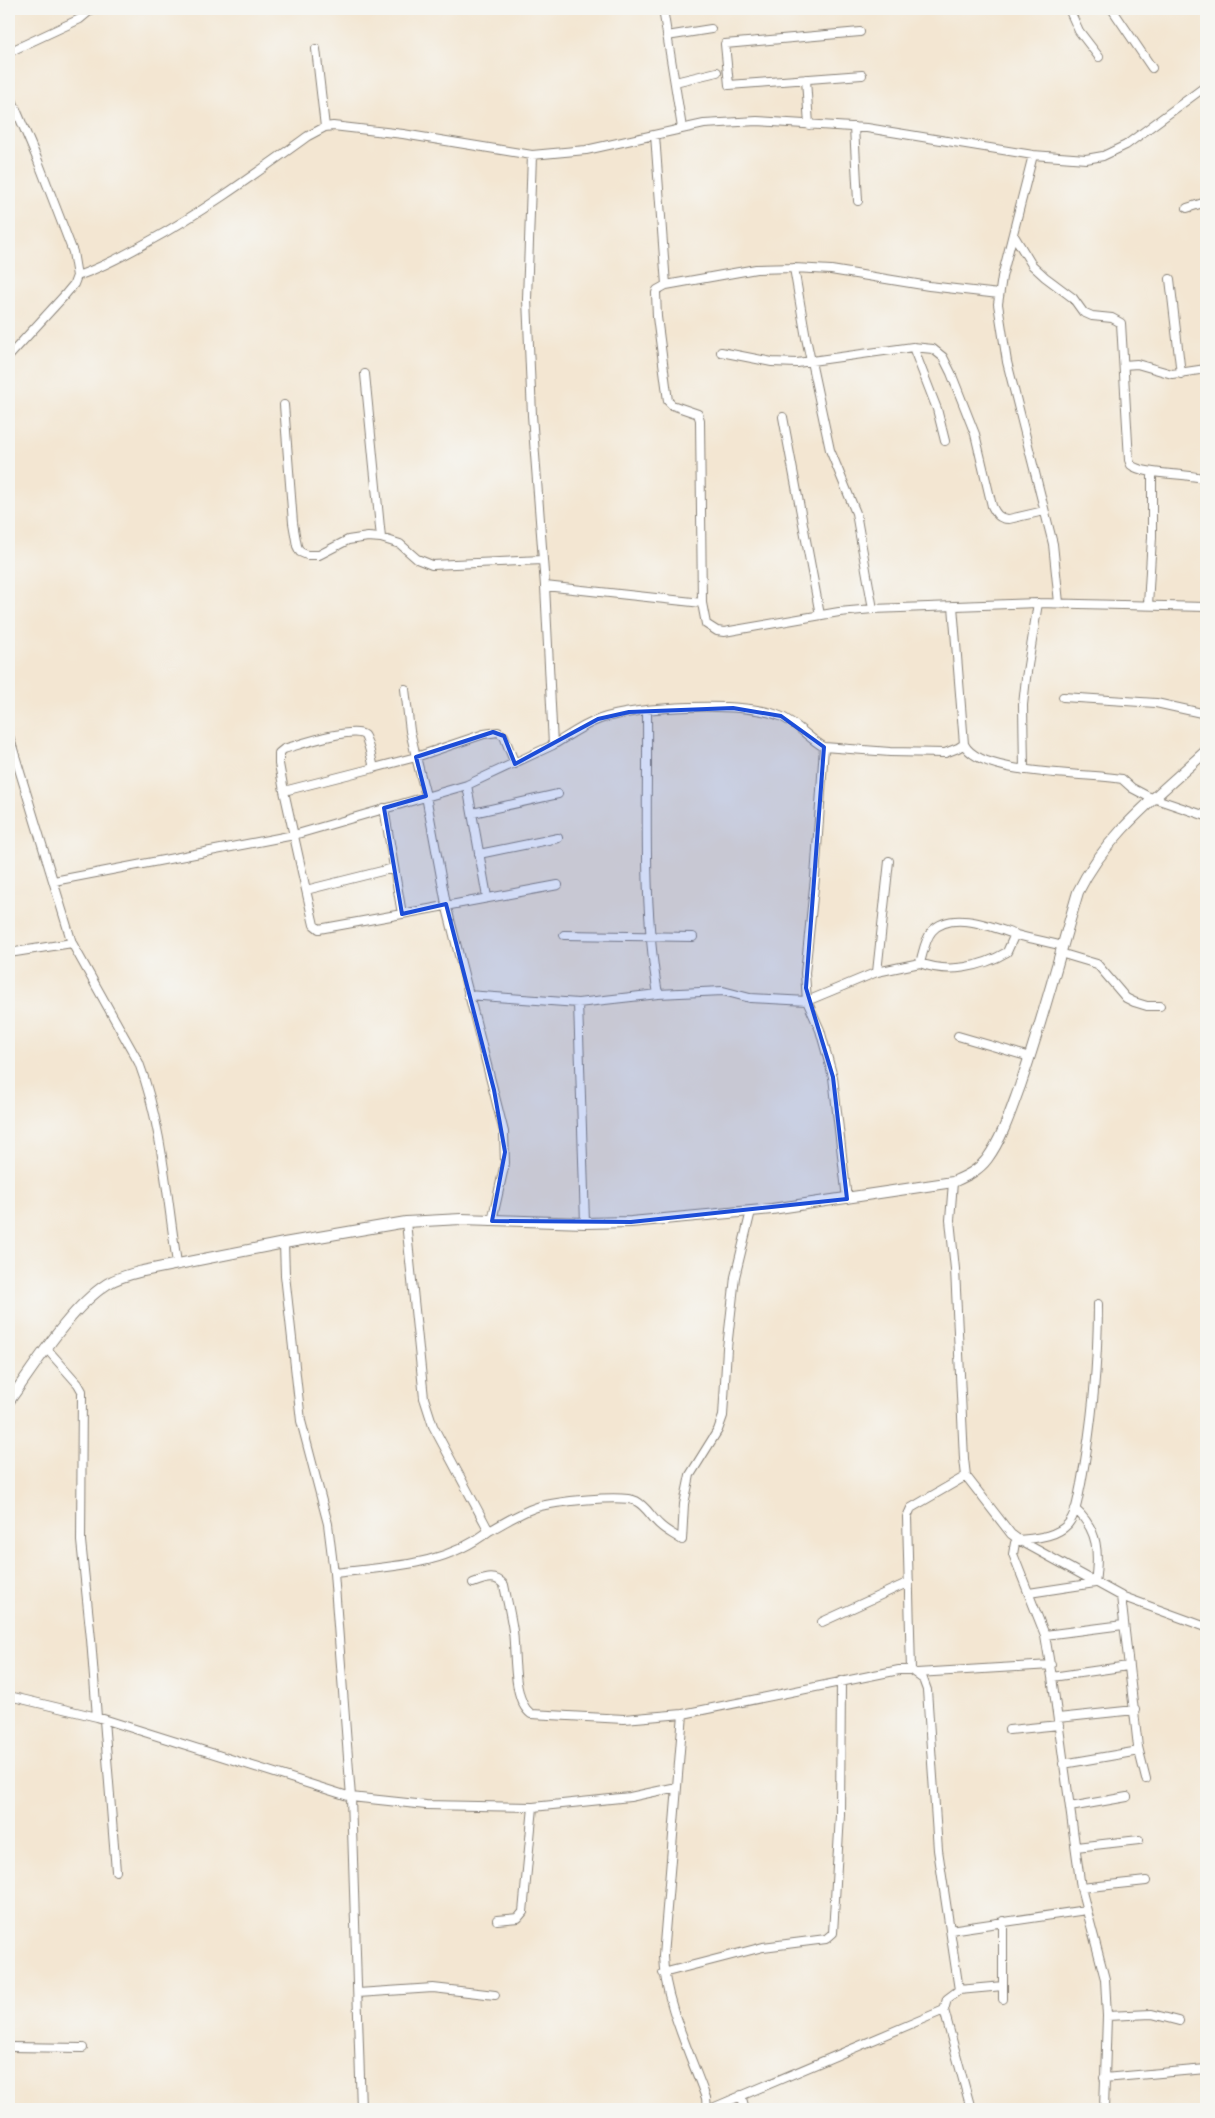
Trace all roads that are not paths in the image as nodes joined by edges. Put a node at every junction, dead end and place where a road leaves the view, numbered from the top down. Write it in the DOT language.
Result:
graph roads {
  1 [pos="92,9"];
  2 [pos="663,9"];
  3 [pos="1069,9"];
  4 [pos="1112,9"];
  5 [pos="711,29"];
  6 [pos="860,32"];
  7 [pos="667,36"];
  8 [pos="316,49"];
  9 [pos="9,52"];
  10 [pos="1099,57"];
  11 [pos="1152,68"];
  12 [pos="717,72"];
  13 [pos="862,75"];
  14 [pos="806,79"];
  15 [pos="675,82"];
  16 [pos="1206,86"];
  17 [pos="9,94"];
  18 [pos="809,124"];
  19 [pos="325,127"];
  20 [pos="854,127"];
  21 [pos="682,128"];
  22 [pos="655,135"];
  23 [pos="532,155"];
  24 [pos="1034,155"];
  25 [pos="858,201"];
  26 [pos="1206,202"];
  27 [pos="1187,208"];
  28 [pos="1013,234"];
  29 [pos="794,268"];
  30 [pos="77,276"];
  31 [pos="1170,279"];
  32 [pos="666,286"];
  33 [pos="999,294"];
  34 [pos="913,347"];
  35 [pos="721,352"];
  36 [pos="9,356"];
  37 [pos="813,362"];
  38 [pos="1124,365"];
  39 [pos="1206,369"];
  40 [pos="365,374"];
  41 [pos="1181,374"];
  42 [pos="284,405"];
  43 [pos="783,417"];
  44 [pos="945,441"];
  45 [pos="1152,472"];
  46 [pos="1206,479"];
  47 [pos="1044,511"];
  48 [pos="381,538"];
  49 [pos="543,560"];
  50 [pos="545,586"];
  51 [pos="702,603"];
  52 [pos="1038,603"];
  53 [pos="1059,603"];
  54 [pos="1148,605"];
  55 [pos="953,606"];
  56 [pos="1206,606"];
  57 [pos="873,609"];
  58 [pos="820,616"];
  59 [pos="405,689"];
  60 [pos="1062,697"];
  61 [pos="647,710"];
  62 [pos="1206,714"];
  63 [pos="9,736"];
  64 [pos="964,744"];
  65 [pos="553,746"];
  66 [pos="824,747"];
  67 [pos="1206,751"];
  68 [pos="416,757"];
  69 [pos="515,764"];
  70 [pos="374,768"];
  71 [pos="1024,770"];
  72 [pos="468,785"];
  73 [pos="284,791"];
  74 [pos="558,794"];
  75 [pos="426,796"];
  76 [pos="1156,798"];
  77 [pos="384,808"];
  78 [pos="473,813"];
  79 [pos="1206,816"];
  80 [pos="294,835"];
  81 [pos="558,838"];
  82 [pos="479,854"];
  83 [pos="889,861"];
  84 [pos="394,868"];
  85 [pos="54,881"];
  86 [pos="558,884"];
  87 [pos="306,890"];
  88 [pos="487,897"];
  89 [pos="446,904"];
  90 [pos="402,914"];
  91 [pos="1015,934"];
  92 [pos="564,935"];
  93 [pos="650,936"];
  94 [pos="693,938"];
  95 [pos="72,943"];
  96 [pos="1061,950"];
  97 [pos="9,953"];
  98 [pos="920,963"];
  99 [pos="877,972"];
  100 [pos="658,994"];
  101 [pos="468,995"];
  102 [pos="807,1001"];
  103 [pos="578,1004"];
  104 [pos="1160,1006"];
  105 [pos="958,1036"];
  106 [pos="1030,1057"];
  107 [pos="953,1182"];
  108 [pos="847,1199"];
  109 [pos="751,1211"];
  110 [pos="492,1221"];
  111 [pos="406,1222"];
  112 [pos="585,1223"];
  113 [pos="284,1243"];
  114 [pos="177,1263"];
  115 [pos="1098,1304"];
  116 [pos="47,1350"];
  117 [pos="9,1401"];
  118 [pos="966,1476"];
  119 [pos="1075,1510"];
  120 [pos="489,1531"];
  121 [pos="1019,1540"];
  122 [pos="334,1573"];
  123 [pos="909,1582"];
  124 [pos="473,1583"];
  125 [pos="1095,1583"];
  126 [pos="1029,1593"];
  127 [pos="1121,1596"];
  128 [pos="822,1622"];
  129 [pos="1123,1625"];
  130 [pos="1206,1627"];
  131 [pos="1045,1634"];
  132 [pos="1051,1664"];
  133 [pos="1128,1666"];
  134 [pos="914,1672"];
  135 [pos="1052,1677"];
  136 [pos="840,1681"];
  137 [pos="9,1696"];
  138 [pos="1135,1710"];
  139 [pos="683,1714"];
  140 [pos="100,1718"];
  141 [pos="1058,1722"];
  142 [pos="1010,1730"];
  143 [pos="1139,1752"];
  144 [pos="1063,1764"];
  145 [pos="1146,1779"];
  146 [pos="677,1788"];
  147 [pos="351,1797"];
  148 [pos="1127,1797"];
  149 [pos="533,1807"];
  150 [pos="1070,1807"];
  151 [pos="1139,1840"];
  152 [pos="1076,1847"];
  153 [pos="116,1871"];
  154 [pos="1146,1881"];
  155 [pos="1081,1888"];
  156 [pos="1086,1910"];
  157 [pos="497,1920"];
  158 [pos="1003,1921"];
  159 [pos="950,1930"];
  160 [pos="663,1973"];
  161 [pos="1003,1986"];
  162 [pos="959,1990"];
  163 [pos="358,1993"];
  164 [pos="495,1995"];
  165 [pos="1004,1999"];
  166 [pos="944,2010"];
  167 [pos="1106,2016"];
  168 [pos="1179,2021"];
  169 [pos="9,2046"];
  170 [pos="83,2048"];
  171 [pos="1206,2070"];
  172 [pos="1104,2078"];
  173 [pos="741,2095"];
  174 [pos="362,2109"];
  175 [pos="709,2109"];
  176 [pos="745,2109"];
  177 [pos="971,2109"];
  178 [pos="1104,2109"];
  1 -- 9 [label="street"];
  2 -- 7 [label="street"];
  3 -- 10 [label="street"];
  4 -- 11 [label="street"];
  5 -- 7 [label="street"];
  6 -- 14 [label="street"];
  7 -- 15 [label="street"];
  8 -- 19 [label="street"];
  12 -- 15 [label="street"];
  13 -- 14 [label="street"];
  14 -- 18 [label="street"];
  15 -- 21 [label="street"];
  16 -- 24 [label="street"];
  17 -- 30 [label="street"];
  18 -- 20 [label="street"];
  18 -- 21 [label="street"];
  19 -- 23 [label="street"];
  19 -- 30 [label="street"];
  20 -- 24 [label="street"];
  20 -- 25 [label="street"];
  21 -- 22 [label="street"];
  22 -- 23 [label="street"];
  22 -- 32 [label="street"];
  23 -- 49 [label="street"];
  24 -- 28 [label="street"];
  26 -- 27 [label="street"];
  28 -- 33 [label="street"];
  28 -- 38 [label="street"];
  29 -- 32 [label="street"];
  29 -- 33 [label="street"];
  29 -- 37 [label="street"];
  30 -- 36 [label="street"];
  31 -- 41 [label="street"];
  32 -- 51 [label="street"];
  33 -- 47 [label="street"];
  34 -- 37 [label="street"];
  34 -- 44 [label="street"];
  34 -- 47 [label="street"];
  35 -- 37 [label="street"];
  37 -- 57 [label="street"];
  38 -- 41 [label="street"];
  38 -- 45 [label="street"];
  39 -- 41 [label="street"];
  40 -- 48 [label="street"];
  42 -- 48 [label="street"];
  43 -- 58 [label="street"];
  45 -- 46 [label="street"];
  45 -- 54 [label="street"];
  47 -- 53 [label="street"];
  48 -- 49 [label="street"];
  49 -- 50 [label="street"];
  50 -- 51 [label="street"];
  50 -- 65 [label="street"];
  51 -- 58 [label="street"];
  52 -- 53 [label="street"];
  52 -- 55 [label="street"];
  52 -- 71 [label="street"];
  53 -- 54 [label="street"];
  54 -- 56 [label="street"];
  55 -- 57 [label="street"];
  55 -- 64 [label="street"];
  57 -- 58 [label="street"];
  59 -- 68 [label="street"];
  60 -- 62 [label="street"];
  61 -- 65 [label="street"];
  61 -- 66 [label="street"];
  61 -- 93 [label="street"];
  63 -- 85 [label="street"];
  64 -- 66 [label="street"];
  64 -- 71 [label="street"];
  65 -- 69 [label="street"];
  66 -- 102 [label="street"];
  67 -- 76 [label="street"];
  68 -- 69 [label="street"];
  68 -- 70 [label="street"];
  68 -- 75 [label="street"];
  69 -- 72 [label="street"];
  70 -- 73 [label="street"];
  70 -- 73 [label="street"];
  71 -- 76 [label="street"];
  72 -- 75 [label="street"];
  72 -- 78 [label="street"];
  73 -- 80 [label="street"];
  74 -- 78 [label="street"];
  75 -- 77 [label="street"];
  75 -- 89 [label="street"];
  76 -- 79 [label="street"];
  76 -- 96 [label="street"];
  77 -- 80 [label="street"];
  77 -- 84 [label="street"];
  78 -- 82 [label="street"];
  80 -- 85 [label="street"];
  80 -- 87 [label="street"];
  81 -- 82 [label="street"];
  82 -- 88 [label="street"];
  83 -- 99 [label="street"];
  84 -- 87 [label="street"];
  84 -- 90 [label="street"];
  85 -- 95 [label="street"];
  86 -- 88 [label="street"];
  87 -- 90 [label="street"];
  88 -- 89 [label="street"];
  89 -- 90 [label="street"];
  89 -- 101 [label="street"];
  91 -- 96 [label="street"];
  91 -- 98 [label="street"];
  91 -- 98 [label="street"];
  92 -- 93 [label="street"];
  93 -- 94 [label="street"];
  93 -- 100 [label="street"];
  95 -- 97 [label="street"];
  95 -- 114 [label="street"];
  96 -- 104 [label="street"];
  96 -- 106 [label="street"];
  98 -- 99 [label="street"];
  99 -- 102 [label="street"];
  100 -- 102 [label="street"];
  100 -- 103 [label="street"];
  101 -- 103 [label="street"];
  101 -- 110 [label="street"];
  102 -- 108 [label="street"];
  103 -- 112 [label="street"];
  105 -- 106 [label="street"];
  106 -- 107 [label="street"];
  107 -- 108 [label="street"];
  107 -- 118 [label="street"];
  108 -- 109 [label="street"];
  109 -- 112 [label="street"];
  109 -- 120 [label="street"];
  110 -- 111 [label="street"];
  110 -- 112 [label="street"];
  111 -- 113 [label="street"];
  111 -- 120 [label="street"];
  113 -- 114 [label="street"];
  113 -- 122 [label="street"];
  114 -- 116 [label="street"];
  115 -- 119 [label="street"];
  116 -- 117 [label="street"];
  116 -- 140 [label="street"];
  118 -- 121 [label="street"];
  118 -- 123 [label="street"];
  119 -- 121 [label="street"];
  119 -- 125 [label="street"];
  120 -- 122 [label="street"];
  121 -- 125 [label="street"];
  121 -- 126 [label="street"];
  122 -- 147 [label="street"];
  123 -- 128 [label="street"];
  123 -- 134 [label="street"];
  124 -- 139 [label="street"];
  125 -- 126 [label="street"];
  125 -- 127 [label="street"];
  126 -- 131 [label="street"];
  127 -- 129 [label="street"];
  127 -- 130 [label="street"];
  129 -- 131 [label="street"];
  129 -- 133 [label="street"];
  131 -- 132 [label="street"];
  132 -- 134 [label="street"];
  132 -- 135 [label="street"];
  133 -- 135 [label="street"];
  133 -- 138 [label="street"];
  134 -- 136 [label="street"];
  134 -- 159 [label="street"];
  135 -- 141 [label="street"];
  136 -- 139 [label="street"];
  136 -- 160 [label="street"];
  137 -- 140 [label="street"];
  138 -- 141 [label="street"];
  138 -- 143 [label="street"];
  139 -- 146 [label="street"];
  140 -- 147 [label="street"];
  140 -- 153 [label="street"];
  141 -- 142 [label="street"];
  141 -- 144 [label="street"];
  143 -- 144 [label="street"];
  143 -- 145 [label="street"];
  144 -- 150 [label="street"];
  146 -- 149 [label="street"];
  146 -- 160 [label="street"];
  147 -- 149 [label="street"];
  147 -- 163 [label="street"];
  148 -- 150 [label="street"];
  149 -- 157 [label="street"];
  150 -- 152 [label="street"];
  151 -- 152 [label="street"];
  152 -- 155 [label="street"];
  154 -- 155 [label="street"];
  155 -- 156 [label="street"];
  156 -- 158 [label="street"];
  156 -- 167 [label="street"];
  158 -- 159 [label="street"];
  158 -- 161 [label="street"];
  159 -- 162 [label="street"];
  160 -- 175 [label="street"];
  161 -- 162 [label="street"];
  161 -- 165 [label="street"];
  162 -- 166 [label="street"];
  163 -- 164 [label="street"];
  163 -- 174 [label="street"];
  166 -- 173 [label="street"];
  166 -- 177 [label="street"];
  167 -- 168 [label="street"];
  167 -- 172 [label="street"];
  169 -- 170 [label="street"];
  171 -- 172 [label="street"];
  172 -- 178 [label="street"];
  173 -- 175 [label="street"];
  173 -- 176 [label="street"];
}
